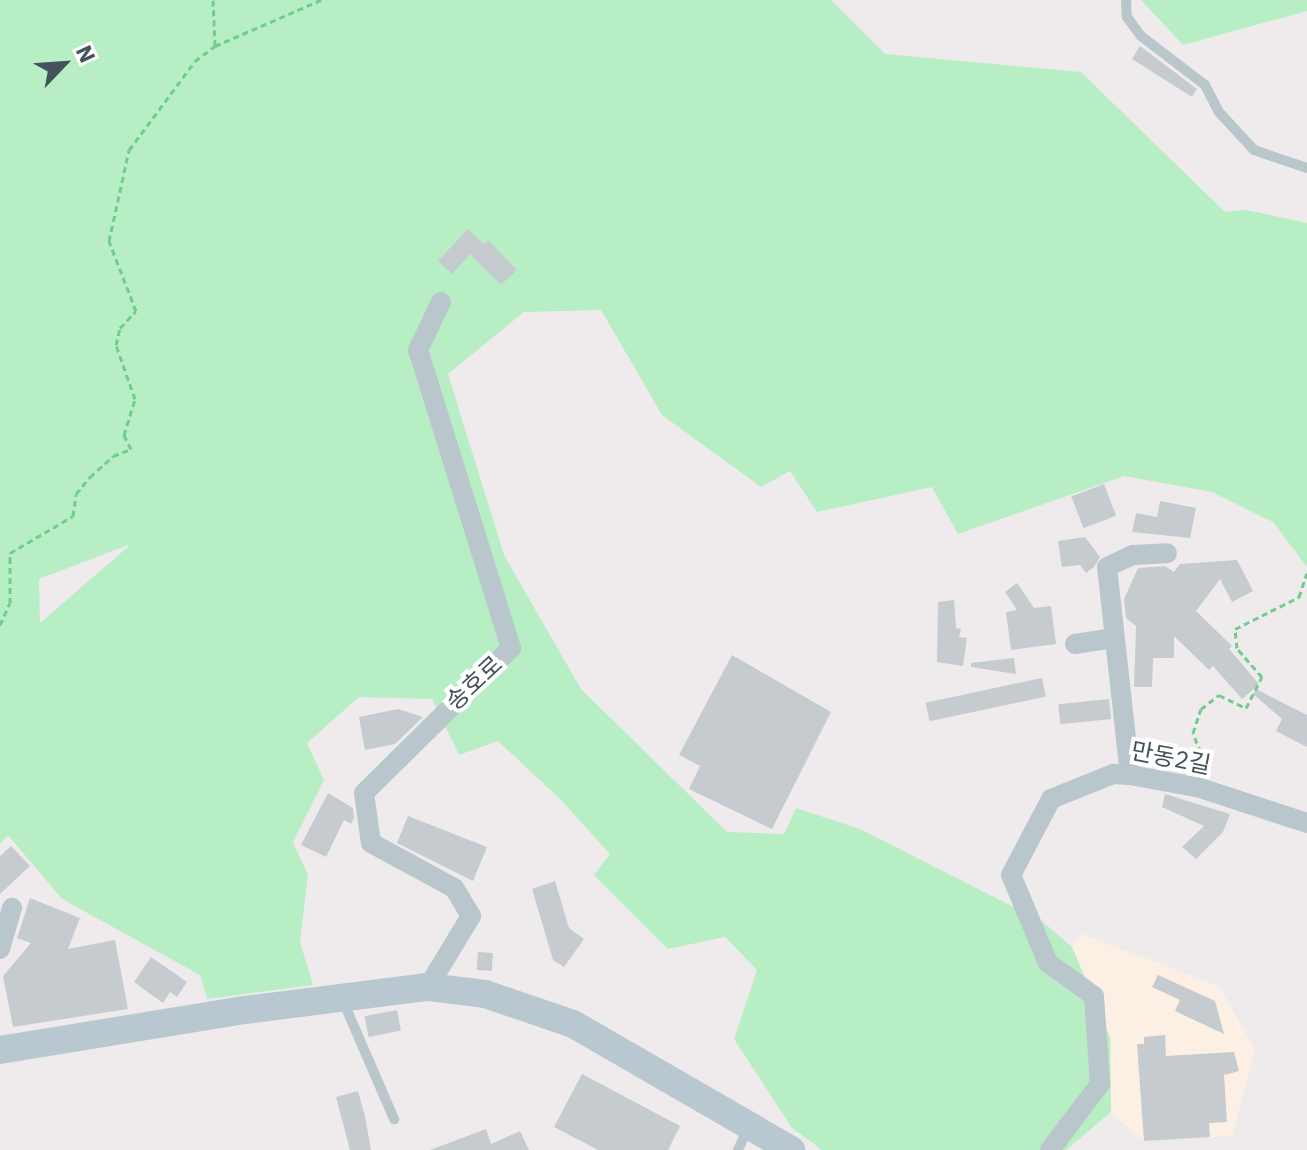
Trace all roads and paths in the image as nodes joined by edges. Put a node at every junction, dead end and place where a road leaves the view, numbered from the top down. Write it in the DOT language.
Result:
graph roads {
  1 [pos="213,0"];
  2 [pos="321,0"];
  3 [pos="1126,0"];
  4 [pos="215,46"];
  5 [pos="1307,168"];
  6 [pos="441,302"];
  7 [pos="1167,553"];
  8 [pos="1307,573"];
  9 [pos="0,625"];
  10 [pos="1113,638"];
  11 [pos="1075,644"];
  12 [pos="1130,775"];
  13 [pos="1197,787"];
  14 [pos="1307,823"];
  15 [pos="12,908"];
  16 [pos="0,949"];
  17 [pos="428,987"];
  18 [pos="343,1001"];
  19 [pos="0,1050"];
  20 [pos="394,1119"];
  21 [pos="743,1138"];
  22 [pos="791,1150"];
  23 [pos="1050,1150"];
  1 -- 4 [label="path"];
  2 -- 4 [label="path"];
  3 -- 5 [label="lane"];
  4 -- 9 [label="path"];
  6 -- 17 [label="street, 송호로"];
  7 -- 10 [label="street"];
  8 -- 13 [label="path"];
  10 -- 11 [label="street"];
  10 -- 12 [label="street"];
  12 -- 13 [label="street, 만동2길"];
  12 -- 23 [label="street, 만동2길"];
  13 -- 14 [label="street, 만동2길"];
  15 -- 16 [label="street"];
  17 -- 18 [label="main road"];
  17 -- 21 [label="main road"];
  18 -- 19 [label="main road"];
  18 -- 20 [label="lane"];
  21 -- 22 [label="main road"];
}
